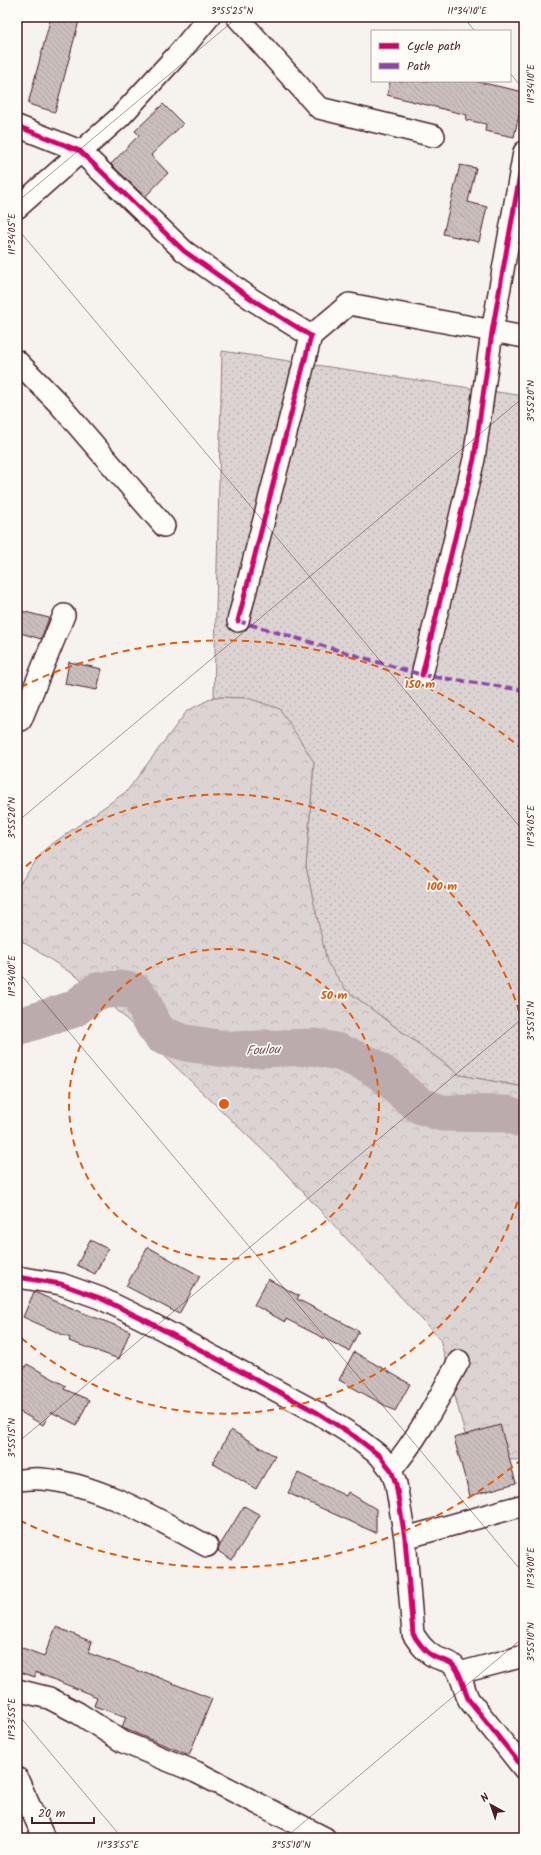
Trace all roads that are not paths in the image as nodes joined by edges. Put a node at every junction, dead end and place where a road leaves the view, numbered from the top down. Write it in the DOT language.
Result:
graph roads {
  1 [pos="209,17"];
  2 [pos="237,17"];
  3 [pos="17,126"];
  4 [pos="434,136"];
  5 [pos="80,151"];
  6 [pos="524,152"];
  7 [pos="17,208"];
  8 [pos="492,332"];
  9 [pos="311,336"];
  10 [pos="524,337"];
  11 [pos="17,361"];
  12 [pos="164,526"];
  13 [pos="64,615"];
  14 [pos="238,621"];
  15 [pos="422,675"];
  16 [pos="17,720"];
  17 [pos="17,1277"];
  18 [pos="459,1361"];
  19 [pos="391,1470"];
  20 [pos="17,1480"];
  21 [pos="524,1505"];
  22 [pos="405,1538"];
  23 [pos="207,1546"];
  24 [pos="524,1656"];
  25 [pos="459,1672"];
  26 [pos="17,1690"];
  27 [pos="524,1769"];
  28 [pos="17,1778"];
  29 [pos="44,1838"];
  30 [pos="325,1838"];
  1 -- 5 [label="street"];
  2 -- 4 [label="street"];
  3 -- 5 [label="street"];
  5 -- 7 [label="street"];
  5 -- 9 [label="street"];
  6 -- 8 [label="street"];
  8 -- 9 [label="street"];
  8 -- 10 [label="street"];
  8 -- 15 [label="street"];
  9 -- 14 [label="street"];
  11 -- 12 [label="street"];
  13 -- 16 [label="street"];
  17 -- 19 [label="street"];
  18 -- 19 [label="street"];
  19 -- 22 [label="street"];
  20 -- 23 [label="street"];
  21 -- 22 [label="street"];
  22 -- 25 [label="street"];
  24 -- 25 [label="street"];
  25 -- 27 [label="street"];
  26 -- 30 [label="street"];
  28 -- 29 [label="street"];
}
